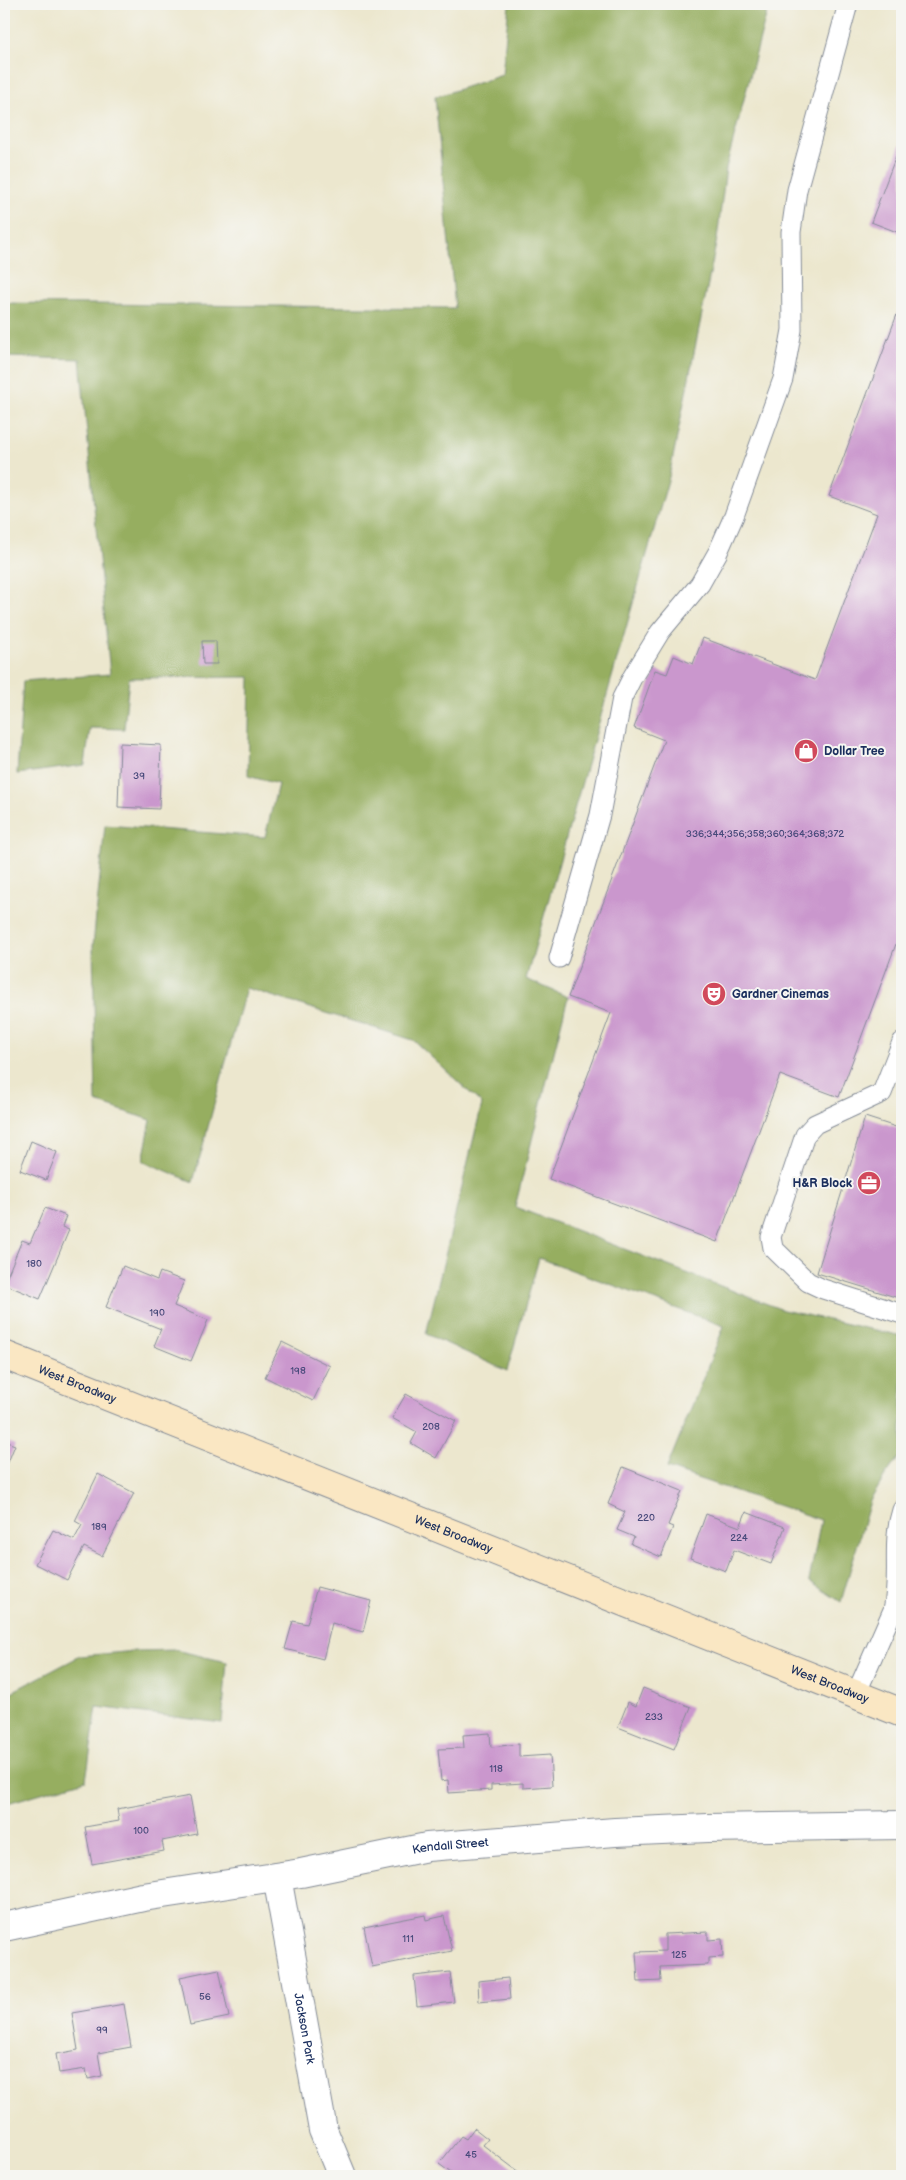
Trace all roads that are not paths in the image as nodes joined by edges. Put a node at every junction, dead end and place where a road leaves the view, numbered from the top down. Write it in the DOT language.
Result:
graph roads {
  1 [pos="848,4"];
  2 [pos="559,958"];
  3 [pos="902,1042"];
  4 [pos="897,1072"];
  5 [pos="902,1314"];
  6 [pos="4,1355"];
  7 [pos="902,1510"];
  8 [pos="899,1594"];
  9 [pos="856,1694"];
  10 [pos="902,1712"];
  11 [pos="902,1825"];
  12 [pos="277,1877"];
  13 [pos="4,1927"];
  14 [pos="336,2174"];
  1 -- 2 [label="lane"];
  3 -- 4 [label="lane"];
  4 -- 5 [label="lane"];
  6 -- 9 [label="main road, West Broadway"];
  7 -- 8 [label="lane"];
  8 -- 9 [label="lane"];
  9 -- 10 [label="main road, West Broadway"];
  11 -- 12 [label="street, Kendall Street"];
  12 -- 13 [label="street, Kendall Street"];
  12 -- 14 [label="street, Jackson Park"];
}
